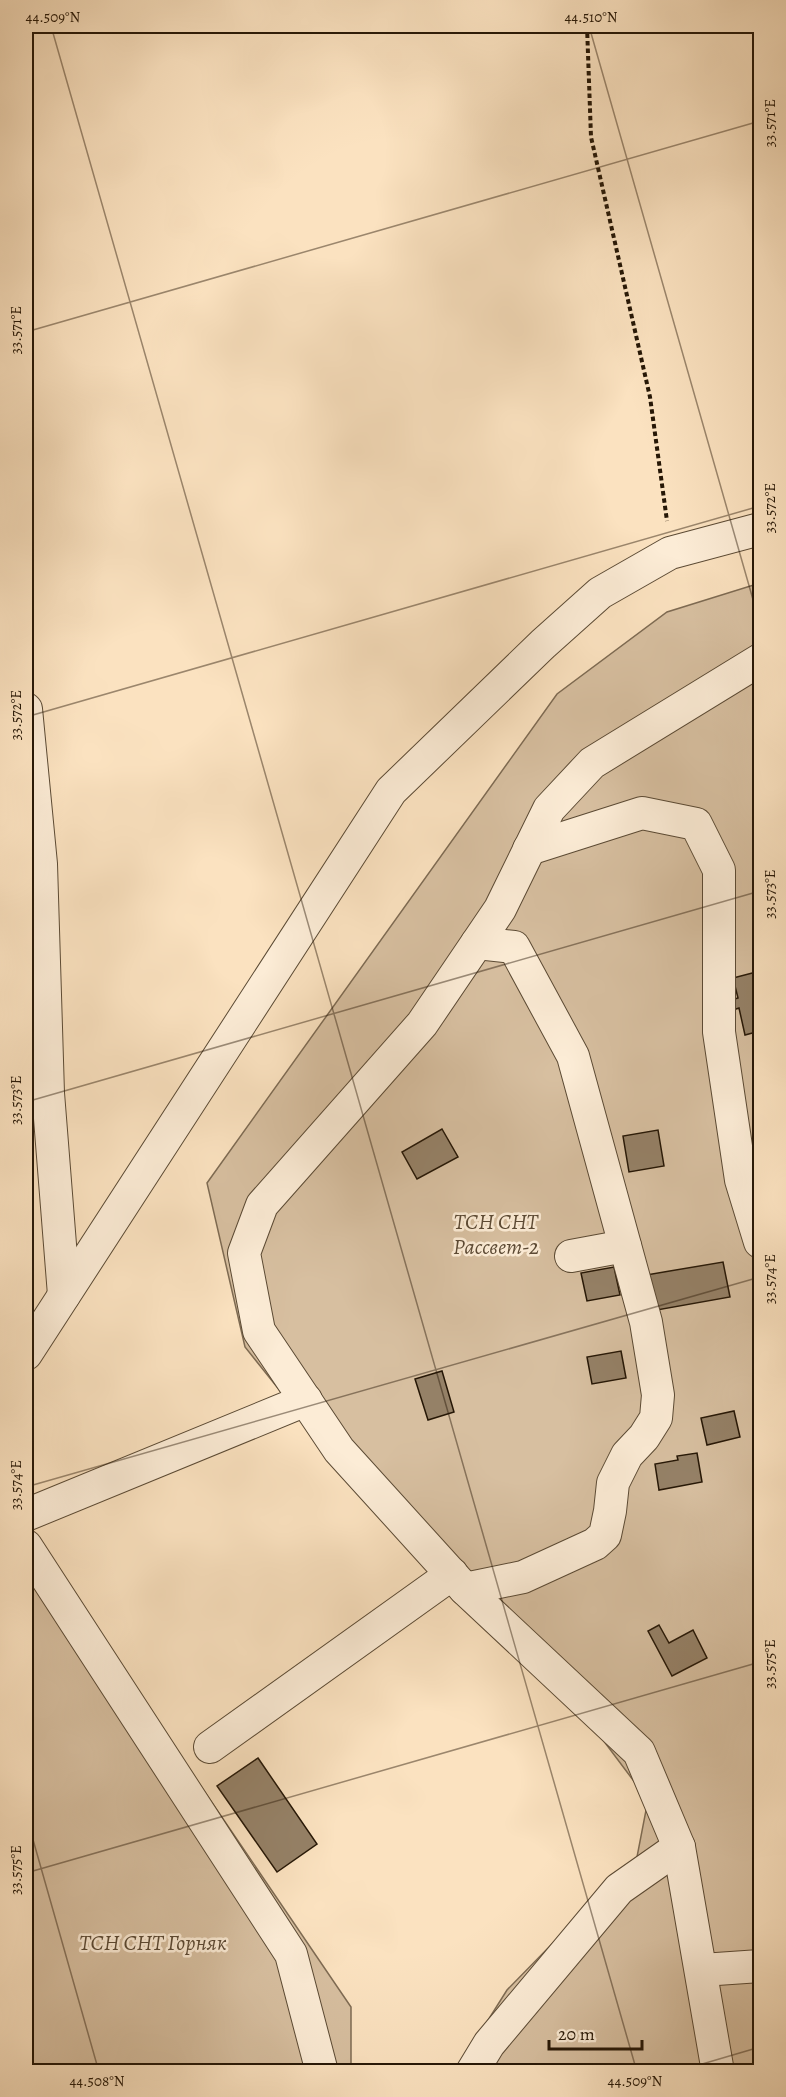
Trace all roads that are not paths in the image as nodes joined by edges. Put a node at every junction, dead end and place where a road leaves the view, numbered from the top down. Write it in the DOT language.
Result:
graph roads {
  1 [pos="760,529"];
  2 [pos="760,660"];
  3 [pos="26,709"];
  4 [pos="530,849"];
  5 [pos="477,943"];
  6 [pos="760,1242"];
  7 [pos="626,1246"];
  8 [pos="571,1256"];
  9 [pos="64,1295"];
  10 [pos="26,1354"];
  11 [pos="306,1400"];
  12 [pos="26,1515"];
  13 [pos="26,1546"];
  14 [pos="458,1582"];
  15 [pos="210,1747"];
  16 [pos="680,1847"];
  17 [pos="760,1966"];
  18 [pos="702,1970"];
  19 [pos="322,2072"];
  20 [pos="472,2072"];
  21 [pos="718,2072"];
  1 -- 9 [label="street"];
  2 -- 4 [label="street"];
  3 -- 9 [label="street"];
  4 -- 5 [label="street"];
  4 -- 6 [label="street"];
  5 -- 7 [label="street"];
  5 -- 11 [label="street"];
  7 -- 8 [label="street"];
  7 -- 14 [label="street"];
  9 -- 10 [label="street"];
  11 -- 12 [label="street"];
  11 -- 14 [label="street"];
  13 -- 19 [label="street"];
  14 -- 15 [label="street"];
  14 -- 16 [label="street"];
  16 -- 18 [label="street"];
  16 -- 20 [label="street"];
  17 -- 18 [label="street"];
  18 -- 21 [label="street"];
}
